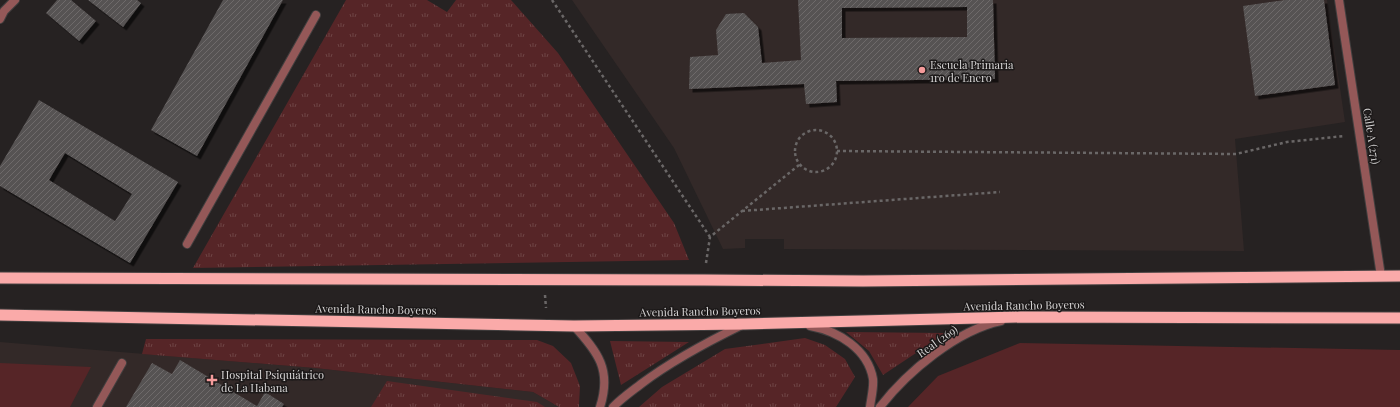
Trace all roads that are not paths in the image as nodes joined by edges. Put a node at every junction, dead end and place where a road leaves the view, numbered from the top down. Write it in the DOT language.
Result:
graph roads {
  1 [pos="15,0"];
  2 [pos="1339,0"];
  3 [pos="316,15"];
  4 [pos="0,19"];
  5 [pos="188,244"];
  6 [pos="1382,276"];
  7 [pos="1400,276"];
  8 [pos="0,278"];
  9 [pos="0,315"];
  10 [pos="1021,317"];
  11 [pos="1400,318"];
  12 [pos="796,323"];
  13 [pos="745,324"];
  14 [pos="574,326"];
  15 [pos="122,364"];
  16 [pos="96,407"];
  17 [pos="600,407"];
  18 [pos="613,407"];
  19 [pos="870,407"];
  20 [pos="880,407"];
  1 -- 4 [label="street"];
  2 -- 6 [label="street, Calle A (271)"];
  3 -- 5 [label="street"];
  6 -- 7 [label="highway"];
  6 -- 8 [label="highway"];
  9 -- 14 [label="highway, Avenida Rancho Boyeros"];
  10 -- 11 [label="highway, Avenida Rancho Boyeros"];
  10 -- 12 [label="highway, Avenida Rancho Boyeros"];
  10 -- 20 [label="street, Real (269)"];
  12 -- 13 [label="highway, Avenida Rancho Boyeros"];
  12 -- 19 [label="street"];
  13 -- 14 [label="highway, Avenida Rancho Boyeros"];
  13 -- 18 [label="street"];
  14 -- 17 [label="street"];
  15 -- 16 [label="street"];
}
